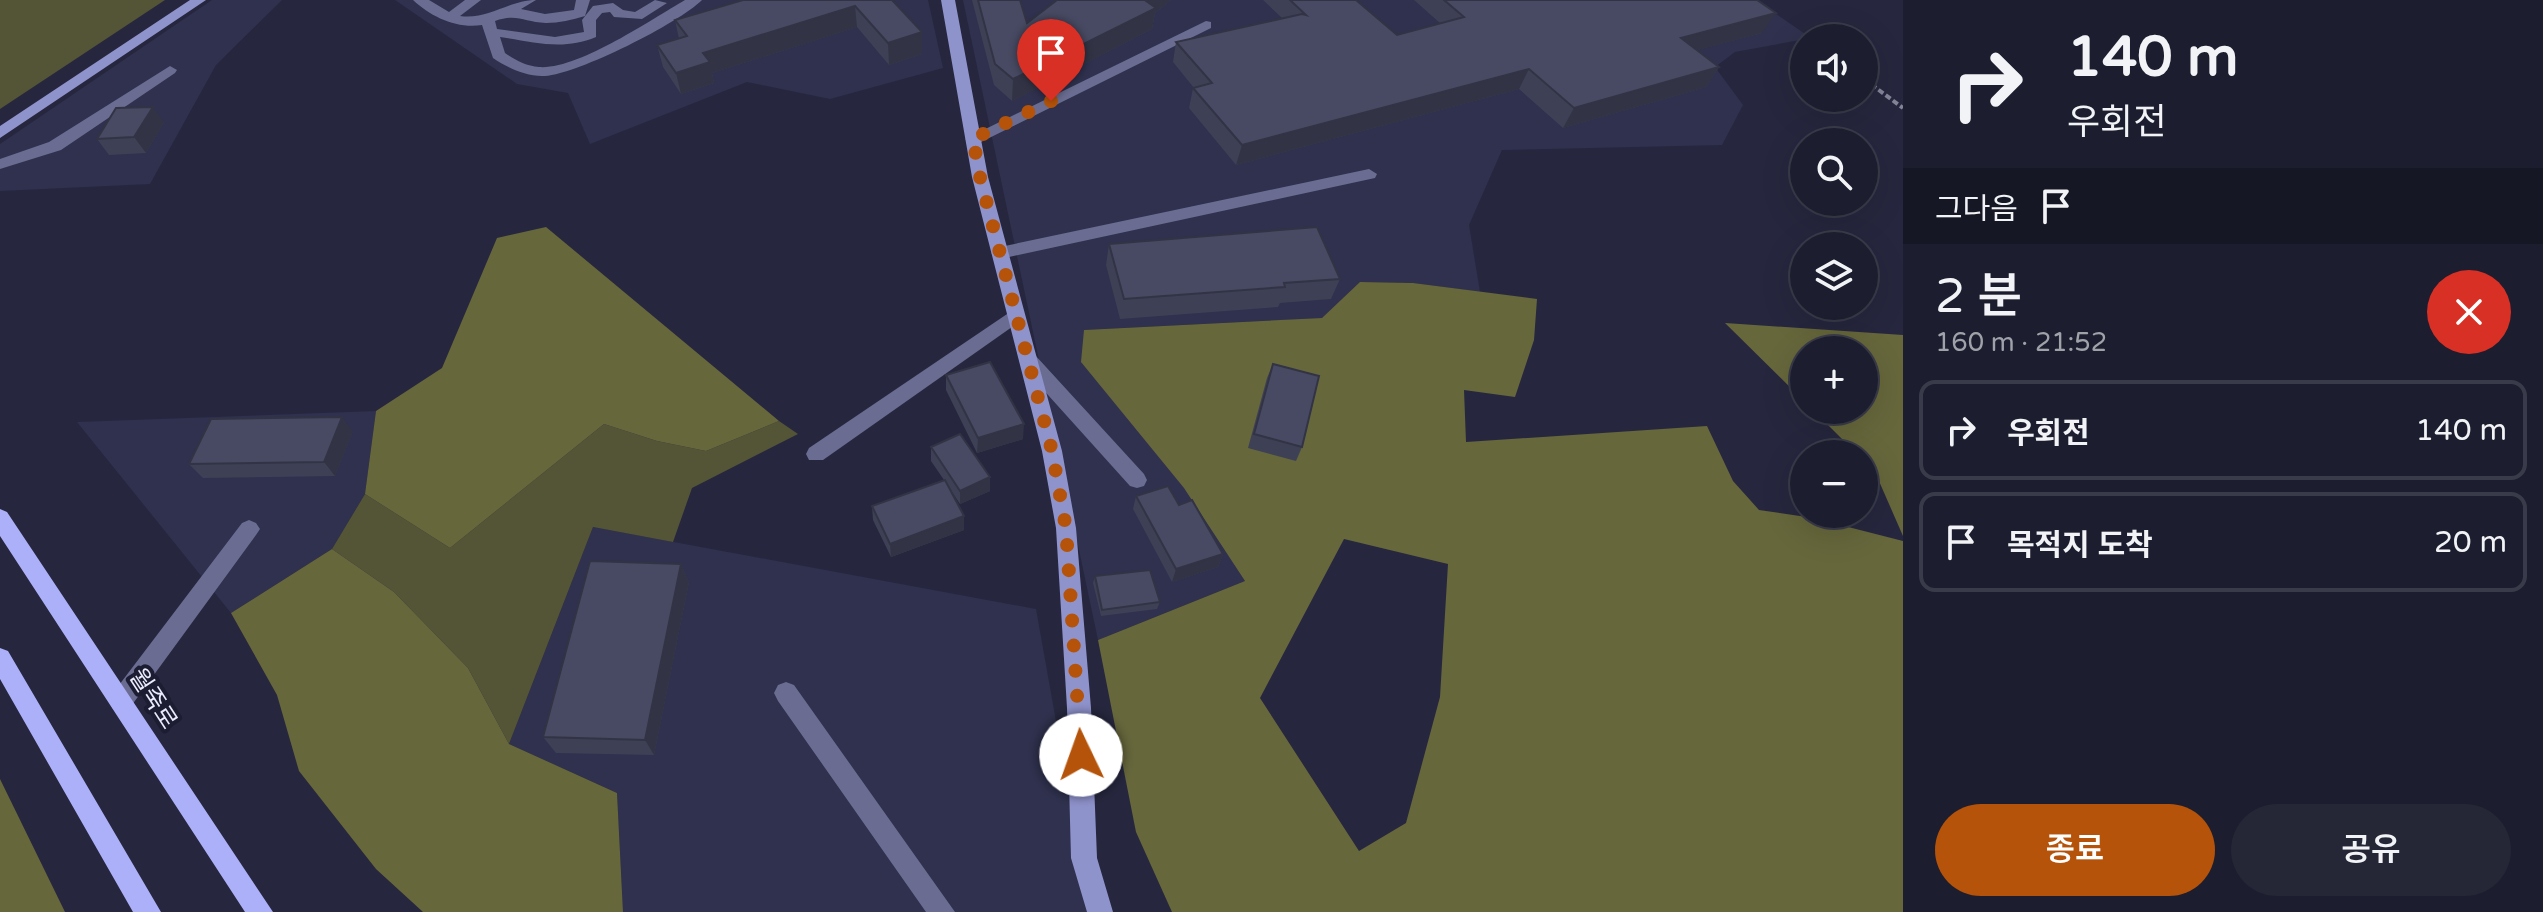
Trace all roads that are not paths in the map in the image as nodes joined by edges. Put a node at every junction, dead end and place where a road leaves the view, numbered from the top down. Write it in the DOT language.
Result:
graph roads {
  1 [pos="199,0"];
  2 [pos="420,0"];
  3 [pos="474,0"];
  4 [pos="529,0"];
  5 [pos="583,0"];
  6 [pos="695,0"];
  7 [pos="948,0"];
  8 [pos="665,5"];
  9 [pos="510,10"];
  10 [pos="449,18"];
  11 [pos="1206,25"];
  12 [pos="490,26"];
  13 [pos="170,70"];
  14 [pos="0,133"];
  15 [pos="973,139"];
  16 [pos="0,164"];
  17 [pos="1369,174"];
  18 [pos="1000,253"];
  19 [pos="1016,315"];
  20 [pos="1028,360"];
  21 [pos="816,454"];
  22 [pos="1137,480"];
  23 [pos="0,518"];
  24 [pos="249,529"];
  25 [pos="0,658"];
  26 [pos="786,693"];
  27 [pos="121,701"];
  28 [pos="148,912"];
  29 [pos="260,912"];
  30 [pos="942,912"];
  31 [pos="1100,912"];
  1 -- 14 [label="street"];
  2 -- 10 [label="street"];
  3 -- 10 [label="street"];
  4 -- 9 [label="street"];
  5 -- 9 [label="street"];
  6 -- 8 [label="street"];
  7 -- 15 [label="street"];
  8 -- 12 [label="street"];
  8 -- 12 [label="street"];
  9 -- 12 [label="street"];
  10 -- 12 [label="street"];
  11 -- 15 [label="street"];
  13 -- 16 [label="street"];
  15 -- 18 [label="street"];
  17 -- 18 [label="street"];
  18 -- 19 [label="street"];
  19 -- 20 [label="street"];
  19 -- 21 [label="street"];
  20 -- 22 [label="street"];
  20 -- 31 [label="street"];
  23 -- 27 [label="main road, 월죽로"];
  24 -- 27 [label="street"];
  25 -- 28 [label="main road"];
  26 -- 30 [label="street"];
  27 -- 29 [label="main road, 월죽로"];
}
